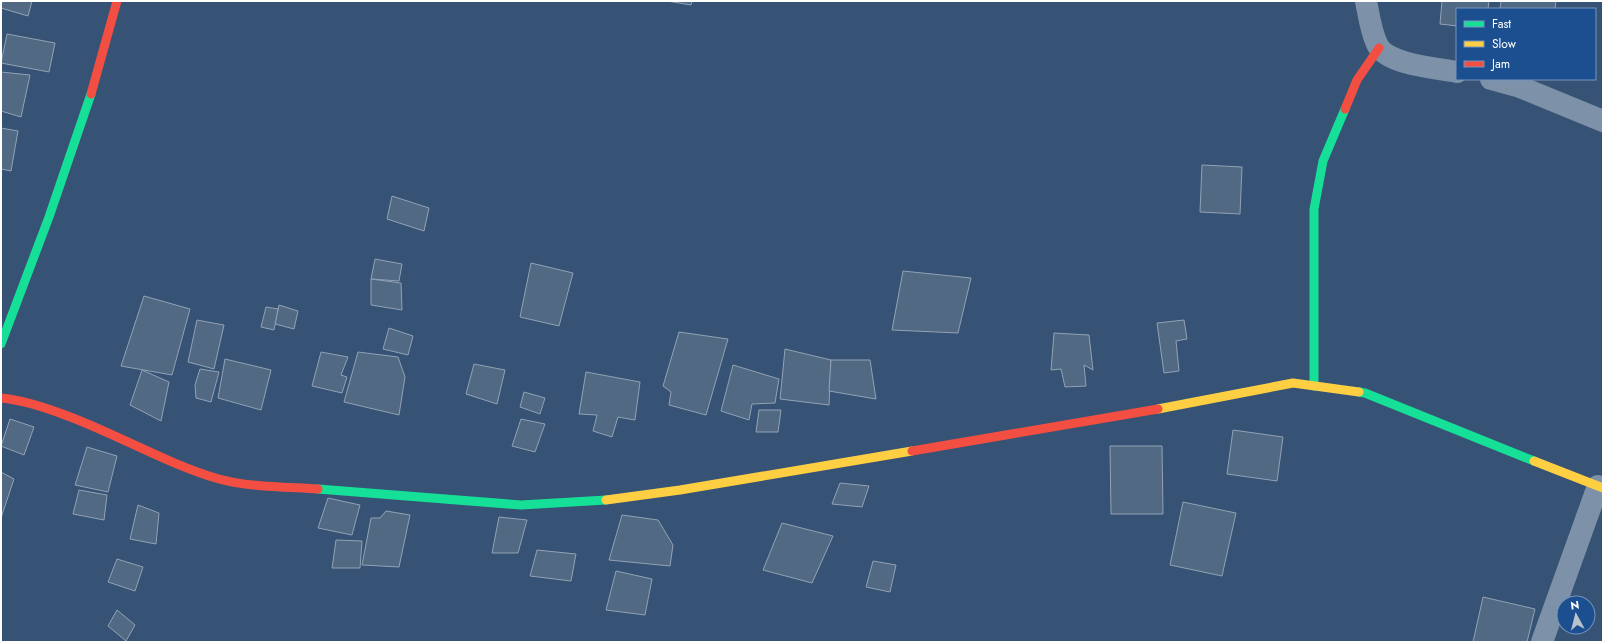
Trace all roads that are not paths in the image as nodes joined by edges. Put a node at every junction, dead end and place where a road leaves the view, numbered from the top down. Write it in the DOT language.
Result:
graph roads {
  1 [pos="117,1"];
  2 [pos="1366,1"];
  3 [pos="1379,48"];
  4 [pos="1456,72"];
  5 [pos="1495,80"];
  6 [pos="1603,121"];
  7 [pos="1,344"];
  8 [pos="1314,386"];
  9 [pos="1,398"];
  10 [pos="1600,487"];
  11 [pos="1542,642"];
  1 -- 7 [label="street"];
  2 -- 3 [label="street"];
  3 -- 4 [label="street"];
  3 -- 8 [label="street"];
  5 -- 6 [label="street"];
  8 -- 9 [label="street"];
  8 -- 10 [label="street"];
  10 -- 11 [label="street"];
}
